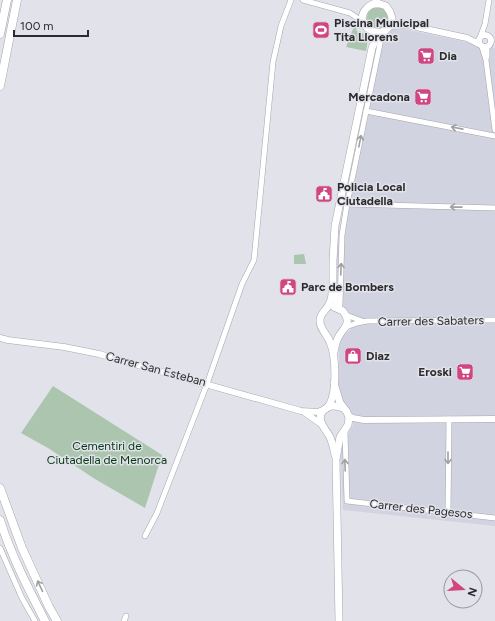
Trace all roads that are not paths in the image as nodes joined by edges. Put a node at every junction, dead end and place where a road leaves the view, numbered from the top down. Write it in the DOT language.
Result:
graph roads {
  1 [pos="7,0"];
  2 [pos="17,0"];
  3 [pos="291,0"];
  4 [pos="303,0"];
  5 [pos="489,0"];
  6 [pos="377,2"];
  7 [pos="385,3"];
  8 [pos="365,10"];
  9 [pos="346,12"];
  10 [pos="392,15"];
  11 [pos="363,23"];
  12 [pos="407,25"];
  13 [pos="390,26"];
  14 [pos="370,31"];
  15 [pos="382,32"];
  16 [pos="0,34"];
  17 [pos="487,37"];
  18 [pos="467,38"];
  19 [pos="487,46"];
  20 [pos="372,48"];
  21 [pos="0,86"];
  22 [pos="366,111"];
  23 [pos="495,130"];
  24 [pos="495,136"];
  25 [pos="347,204"];
  26 [pos="495,208"];
  27 [pos="333,286"];
  28 [pos="339,308"];
  29 [pos="326,309"];
  30 [pos="346,315"];
  31 [pos="495,320"];
  32 [pos="367,321"];
  33 [pos="344,330"];
  34 [pos="324,331"];
  35 [pos="0,338"];
  36 [pos="8,340"];
  37 [pos="0,341"];
  38 [pos="334,359"];
  39 [pos="334,383"];
  40 [pos="207,384"];
  41 [pos="343,408"];
  42 [pos="326,409"];
  43 [pos="301,411"];
  44 [pos="348,415"];
  45 [pos="495,419"];
  46 [pos="364,420"];
  47 [pos="449,420"];
  48 [pos="321,424"];
  49 [pos="346,428"];
  50 [pos="325,430"];
  51 [pos="336,459"];
  52 [pos="0,488"];
  53 [pos="448,512"];
  54 [pos="495,518"];
  55 [pos="0,520"];
  56 [pos="145,536"];
  57 [pos="0,548"];
  58 [pos="35,621"];
  59 [pos="45,621"];
  60 [pos="58,621"];
  61 [pos="339,621"];
  1 -- 16 [label="main road"];
  2 -- 21 [label="main road"];
  3 -- 40 [label="street"];
  4 -- 9 [label="street"];
  5 -- 17 [label="street"];
  6 -- 7 [label="main road"];
  6 -- 8 [label="main road"];
  7 -- 10 [label="main road"];
  8 -- 9 [label="street"];
  8 -- 11 [label="main road"];
  9 -- 11 [label="street"];
  10 -- 12 [label="street"];
  10 -- 13 [label="main road"];
  11 -- 14 [label="main road"];
  12 -- 13 [label="street"];
  12 -- 18 [label="street"];
  13 -- 15 [label="main road"];
  14 -- 15 [label="main road"];
  14 -- 20 [label="main road"];
  15 -- 20 [label="main road"];
  15 -- 22 [label="street"];
  17 -- 18 [label="street"];
  17 -- 19 [label="street"];
  17 -- 19 [label="street"];
  18 -- 19 [label="street"];
  19 -- 23 [label="street"];
  20 -- 27 [label="main road"];
  24 -- 22 [label="street, one-way"];
  25 -- 22 [label="street, one-way"];
  26 -- 25 [label="street, one-way"];
  28 -- 25 [label="street, one-way"];
  27 -- 28 [label="main road"];
  27 -- 29 [label="main road"];
  28 -- 29 [label="main road"];
  28 -- 30 [label="main road"];
  29 -- 34 [label="main road"];
  30 -- 32 [label="street, Carrer des Sabaters"];
  30 -- 33 [label="main road"];
  31 -- 32 [label="street, Carrer des Sabaters"];
  32 -- 33 [label="street, Carrer des Sabaters"];
  33 -- 34 [label="main road"];
  33 -- 38 [label="main road"];
  34 -- 38 [label="main road"];
  35 -- 36 [label="street, Carrer San Esteban"];
  36 -- 37 [label="street, Carrer San Esteban"];
  36 -- 40 [label="street, Carrer San Esteban"];
  38 -- 39 [label="main road"];
  39 -- 41 [label="main road"];
  39 -- 42 [label="main road"];
  40 -- 43 [label="street, Carrer San Esteban"];
  40 -- 56 [label="street"];
  41 -- 42 [label="main road"];
  41 -- 44 [label="main road"];
  42 -- 43 [label="street, Carrer San Esteban"];
  42 -- 48 [label="main road"];
  43 -- 48 [label="street, Carrer San Esteban"];
  44 -- 46 [label="street"];
  44 -- 49 [label="main road"];
  45 -- 47 [label="street"];
  46 -- 47 [label="street"];
  46 -- 49 [label="street"];
  47 -- 53 [label="street, one-way"];
  48 -- 50 [label="main road"];
  49 -- 50 [label="main road"];
  49 -- 51 [label="main road"];
  53 -- 49 [label="street, Carrer des Pagesos, one-way"];
  50 -- 51 [label="main road"];
  51 -- 61 [label="main road"];
  60 -- 52 [label="main road, one-way"];
  53 -- 54 [label="street, Carrer des Pagesos"];
  55 -- 59 [label="main road"];
  57 -- 58 [label="street"];
}
